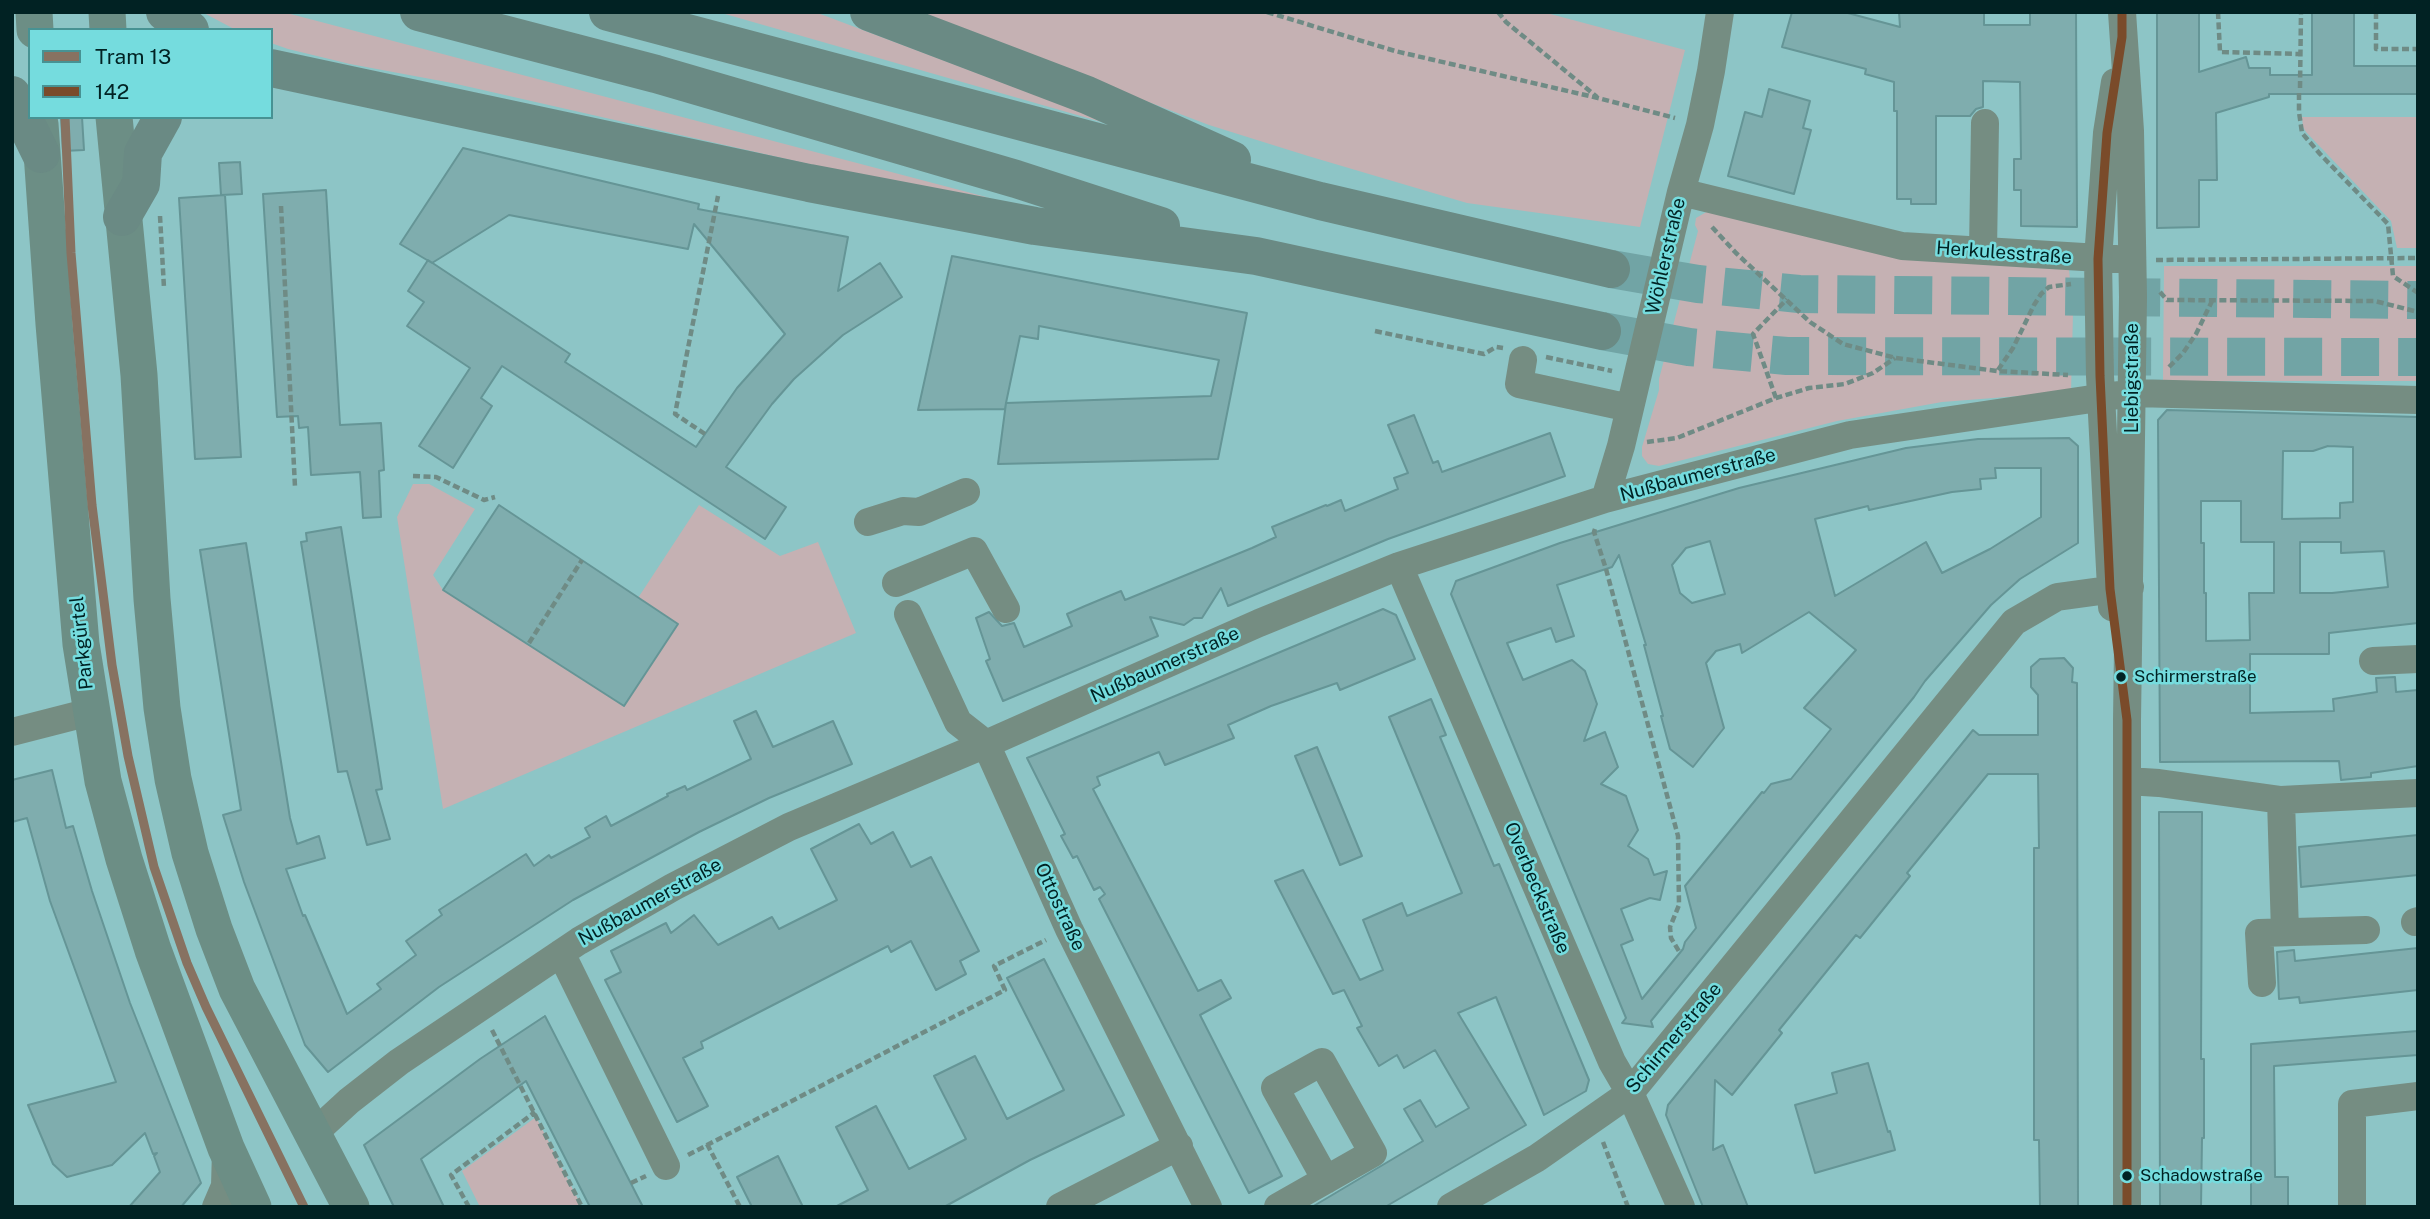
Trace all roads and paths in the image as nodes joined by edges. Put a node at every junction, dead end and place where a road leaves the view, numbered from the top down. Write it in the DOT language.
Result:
graph roads {
  1 [pos="165,12"];
  2 [pos="419,12"];
  3 [pos="608,12"];
  4 [pos="869,12"];
  5 [pos="1267,12"];
  6 [pos="1498,12"];
  7 [pos="1720,12"];
  8 [pos="2218,12"];
  9 [pos="2301,12"];
  10 [pos="2376,12"];
  11 [pos="2122,24"];
  12 [pos="187,28"];
  13 [pos="2418,48"];
  14 [pos="2300,54"];
  15 [pos="273,68"];
  16 [pos="12,95"];
  17 [pos="1598,98"];
  18 [pos="28,118"];
  19 [pos="29,119"];
  20 [pos="114,119"];
  21 [pos="162,119"];
  22 [pos="1985,123"];
  23 [pos="1700,125"];
  24 [pos="41,136"];
  25 [pos="1681,192"];
  26 [pos="718,196"];
  27 [pos="1320,201"];
  28 [pos="281,206"];
  29 [pos="160,209"];
  30 [pos="122,217"];
  31 [pos="1983,251"];
  32 [pos="1256,256"];
  33 [pos="2391,258"];
  34 [pos="2418,258"];
  35 [pos="1611,269"];
  36 [pos="2132,270"];
  37 [pos="2099,271"];
  38 [pos="164,291"];
  39 [pos="2418,293"];
  40 [pos="1787,299"];
  41 [pos="2212,301"];
  42 [pos="2418,312"];
  43 [pos="1375,331"];
  44 [pos="1602,331"];
  45 [pos="1523,355"];
  46 [pos="1896,358"];
  47 [pos="1997,371"];
  48 [pos="1638,376"];
  49 [pos="2132,384"];
  50 [pos="2101,387"];
  51 [pos="1776,398"];
  52 [pos="2418,400"];
  53 [pos="1630,408"];
  54 [pos="705,434"];
  55 [pos="1621,446"];
  56 [pos="413,476"];
  57 [pos="295,487"];
  58 [pos="966,492"];
  59 [pos="495,497"];
  60 [pos="1605,499"];
  61 [pos="868,522"];
  62 [pos="582,560"];
  63 [pos="1399,566"];
  64 [pos="896,583"];
  65 [pos="2120,588"];
  66 [pos="1006,609"];
  67 [pos="908,614"];
  68 [pos="529,643"];
  69 [pos="2418,659"];
  70 [pos="2373,661"];
  71 [pos="90,712"];
  72 [pos="12,732"];
  73 [pos="986,744"];
  74 [pos="2127,782"];
  75 [pos="2418,793"];
  76 [pos="2281,800"];
  77 [pos="1069,929"];
  78 [pos="2366,930"];
  79 [pos="2286,932"];
  80 [pos="561,953"];
  81 [pos="1680,953"];
  82 [pos="2262,983"];
  83 [pos="481,1008"];
  84 [pos="1630,1093"];
  85 [pos="2418,1096"];
  86 [pos="534,1112"];
  87 [pos="312,1135"];
  88 [pos="707,1144"];
  89 [pos="1179,1146"];
  90 [pos="1605,1147"];
  91 [pos="226,1149"];
  92 [pos="666,1166"];
  93 [pos="1326,1180"];
  94 [pos="631,1183"];
  95 [pos="581,1206"];
  96 [pos="216,1207"];
  97 [pos="253,1207"];
  98 [pos="351,1207"];
  99 [pos="469,1207"];
  100 [pos="740,1207"];
  101 [pos="1059,1207"];
  102 [pos="1208,1207"];
  103 [pos="1278,1207"];
  104 [pos="1451,1207"];
  105 [pos="1628,1207"];
  106 [pos="1681,1207"];
  107 [pos="2127,1207"];
  108 [pos="2352,1207"];
  1 -- 12 [label="highway"];
  2 -- 32 [label="highway"];
  3 -- 27 [label="highway"];
  4 -- 27 [label="highway"];
  5 -- 17 [label="path"];
  6 -- 17 [label="path"];
  7 -- 23 [label="street, Wöhlerstraße"];
  8 -- 14 [label="path"];
  9 -- 14 [label="path"];
  10 -- 13 [label="path"];
  11 -- 36 [label="street, Liebigstraße"];
  11 -- 37 [label="street, Liebigstraße"];
  14 -- 33 [label="path"];
  15 -- 32 [label="highway"];
  16 -- 18 [label="highway"];
  17 -- 23 [label="path"];
  19 -- 24 [label="highway"];
  20 -- 30 [label="main road"];
  21 -- 30 [label="highway"];
  22 -- 31 [label="street"];
  23 -- 25 [label="street, Wöhlerstraße"];
  24 -- 71 [label="main road, Parkgürtel"];
  25 -- 31 [label="street, Herkulesstraße"];
  25 -- 40 [label="path"];
  25 -- 48 [label="street, Wöhlerstraße"];
  26 -- 54 [label="path"];
  27 -- 35 [label="highway"];
  28 -- 57 [label="path"];
  29 -- 38 [label="path"];
  30 -- 87 [label="main road"];
  31 -- 37 [label="street, Herkulesstraße"];
  32 -- 44 [label="highway"];
  33 -- 34 [label="path"];
  33 -- 36 [label="path"];
  33 -- 39 [label="path"];
  36 -- 37 [label="street, Herkulesstraße"];
  36 -- 41 [label="path"];
  36 -- 49 [label="street, Liebigstraße"];
  37 -- 47 [label="path"];
  37 -- 50 [label="street, Liebigstraße"];
  40 -- 46 [label="path"];
  40 -- 51 [label="path"];
  41 -- 42 [label="path"];
  41 -- 49 [label="path"];
  43 -- 45 [label="path"];
  45 -- 48 [label="path"];
  45 -- 53 [label="street"];
  46 -- 47 [label="path"];
  46 -- 51 [label="path"];
  47 -- 50 [label="path"];
  48 -- 53 [label="street, Wöhlerstraße"];
  49 -- 50 [label="street"];
  49 -- 52 [label="street"];
  49 -- 65 [label="street, Liebigstraße"];
  50 -- 60 [label="street, Nußbaumerstraße"];
  50 -- 65 [label="street, Liebigstraße"];
  51 -- 55 [label="path"];
  53 -- 55 [label="street, Wöhlerstraße"];
  55 -- 60 [label="street, Wöhlerstraße"];
  56 -- 59 [label="path"];
  58 -- 61 [label="street"];
  60 -- 63 [label="street, Nußbaumerstraße"];
  60 -- 81 [label="path"];
  62 -- 68 [label="path"];
  63 -- 73 [label="street, Nußbaumerstraße"];
  63 -- 84 [label="street, Overbeckstraße"];
  64 -- 66 [label="street"];
  65 -- 74 [label="street, Liebigstraße"];
  65 -- 84 [label="street, Schirmerstraße"];
  67 -- 73 [label="street, Ottostraße"];
  69 -- 70 [label="street"];
  71 -- 72 [label="street"];
  71 -- 91 [label="main road, Parkgürtel"];
  73 -- 77 [label="street, Ottostraße"];
  73 -- 80 [label="street, Nußbaumerstraße"];
  74 -- 76 [label="street"];
  74 -- 107 [label="street, Liebigstraße"];
  75 -- 76 [label="street"];
  76 -- 79 [label="street"];
  77 -- 88 [label="path"];
  77 -- 89 [label="street, Ottostraße"];
  78 -- 79 [label="street"];
  79 -- 82 [label="street"];
  80 -- 83 [label="street, Nußbaumerstraße"];
  80 -- 92 [label="street"];
  83 -- 86 [label="path"];
  83 -- 87 [label="street, Nußbaumerstraße"];
  84 -- 104 [label="street, Schirmerstraße"];
  84 -- 106 [label="street, Overbeckstraße"];
  85 -- 108 [label="street"];
  86 -- 95 [label="path"];
  86 -- 99 [label="path"];
  87 -- 98 [label="main road"];
  88 -- 92 [label="path"];
  88 -- 100 [label="path"];
  89 -- 101 [label="street"];
  89 -- 102 [label="street, Ottostraße"];
  90 -- 105 [label="path"];
  91 -- 96 [label="street"];
  91 -- 97 [label="main road, Parkgürtel"];
  92 -- 94 [label="path"];
  93 -- 103 [label="street"];
}
